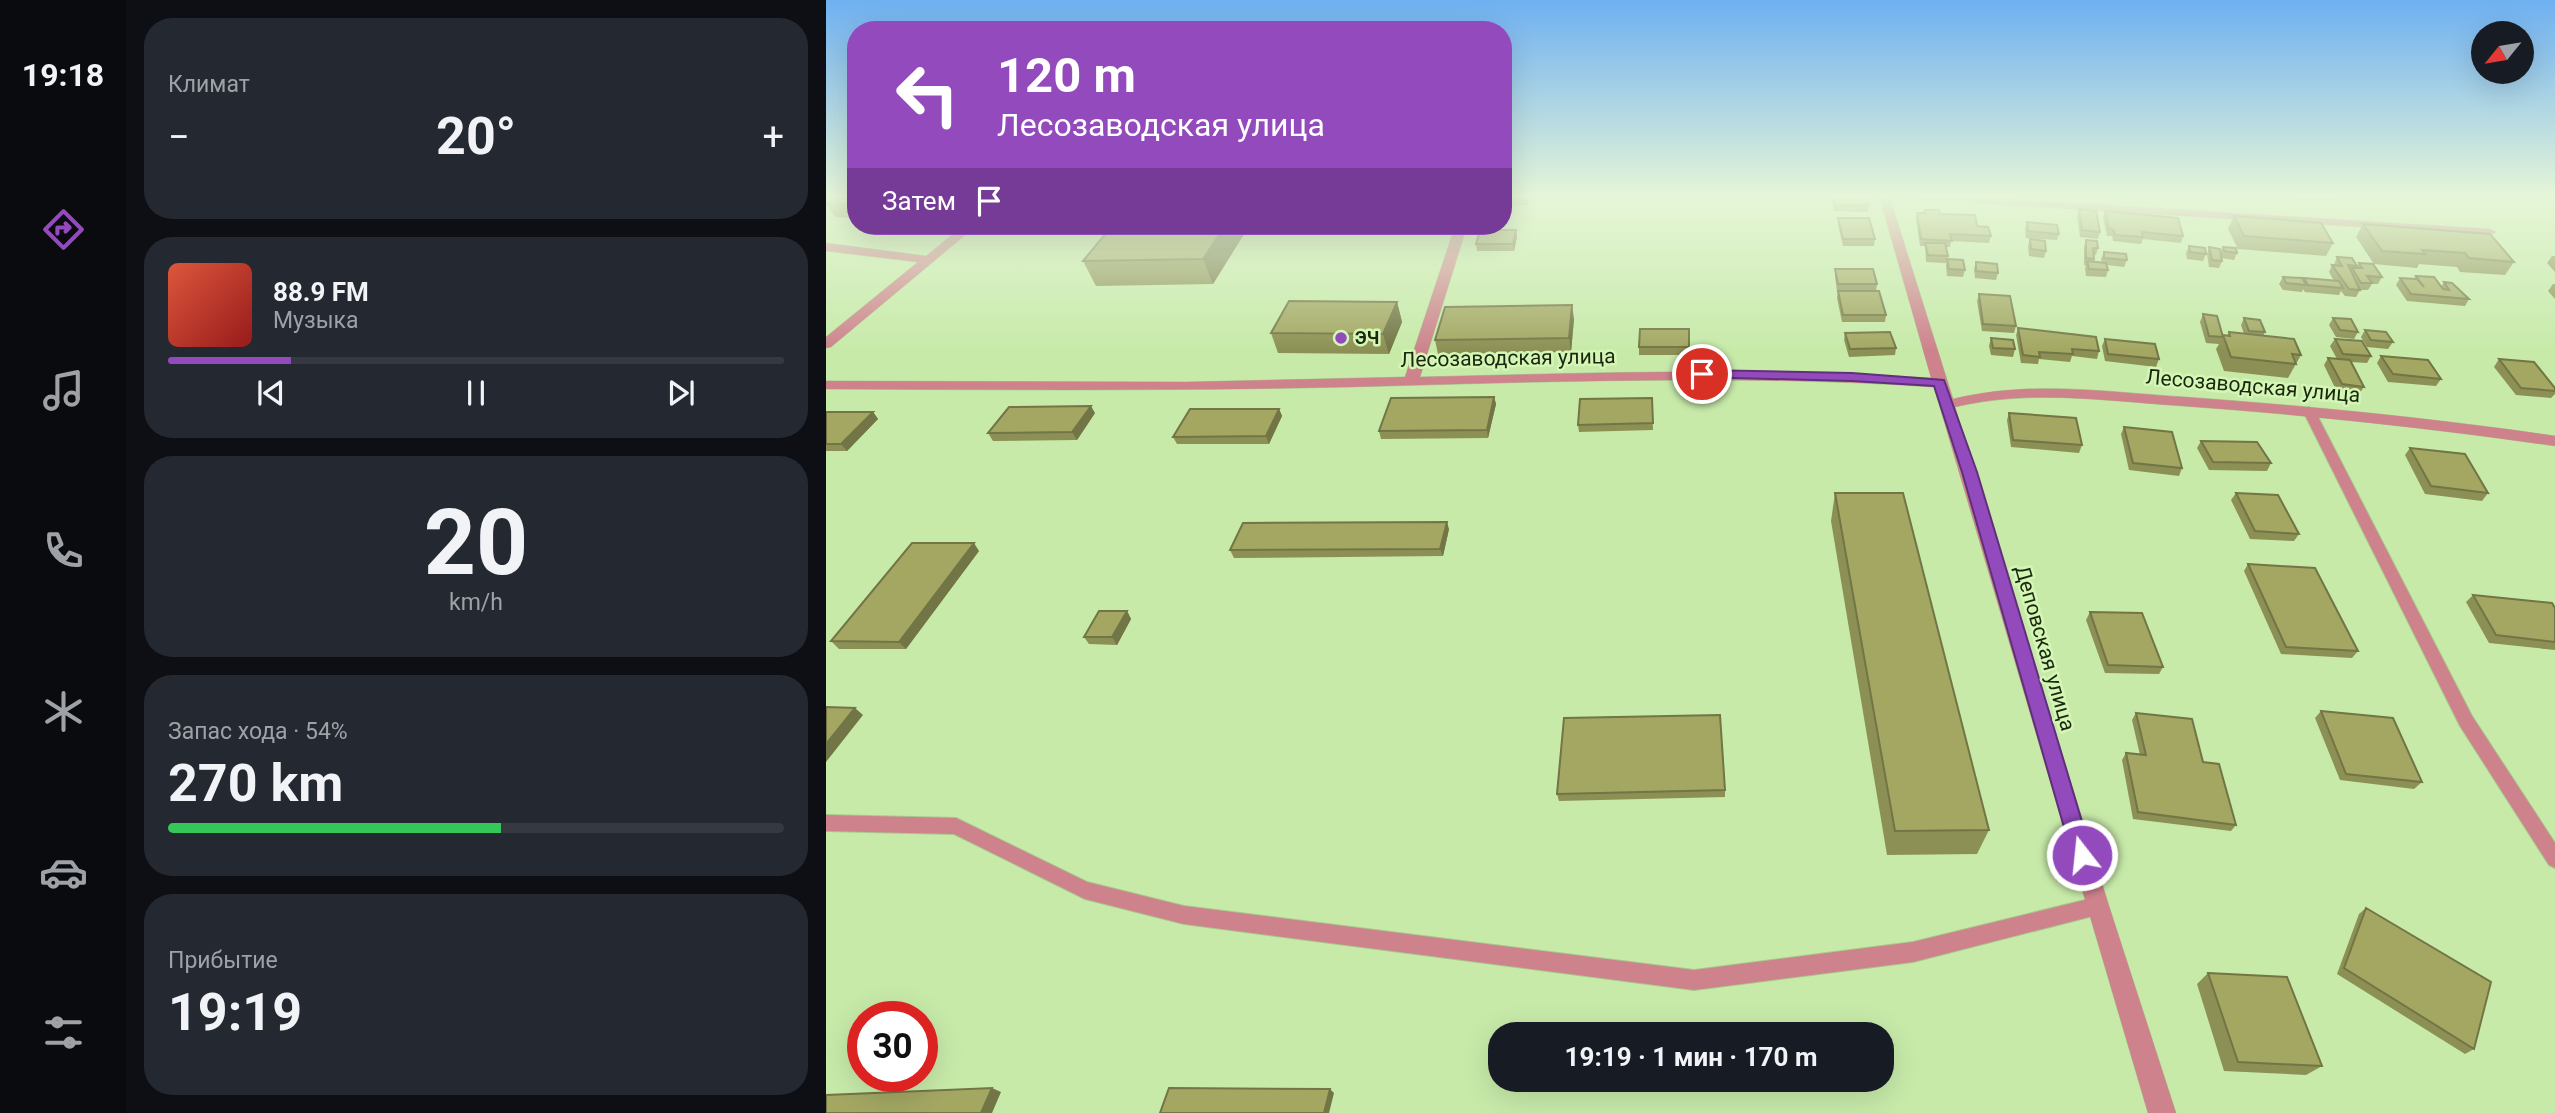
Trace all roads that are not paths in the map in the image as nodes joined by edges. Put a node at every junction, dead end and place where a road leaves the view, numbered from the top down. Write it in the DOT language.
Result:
graph roads {
  1 [pos="826,247"];
  2 [pos="945,247"];
  3 [pos="1454,247"];
  4 [pos="1899,247"];
  5 [pos="928,261"];
  6 [pos="826,344"];
  7 [pos="1411,381"];
  8 [pos="1940,383"];
  9 [pos="826,385"];
  10 [pos="1947,405"];
  11 [pos="2309,411"];
  12 [pos="2555,441"];
  13 [pos="826,823"];
  14 [pos="2555,859"];
  15 [pos="2097,906"];
  16 [pos="2162,1113"];
  1 -- 5 [label="street"];
  2 -- 5 [label="street"];
  3 -- 7 [label="street"];
  4 -- 8 [label="street, Деповская улица"];
  5 -- 6 [label="street"];
  7 -- 8 [label="street, Лесозаводская улица"];
  7 -- 9 [label="street, Лесозаводская улица"];
  8 -- 10 [label="street, Деповская улица"];
  10 -- 11 [label="street, Лесозаводская улица"];
  10 -- 15 [label="street, Деповская улица"];
  11 -- 12 [label="street, Лесозаводская улица"];
  11 -- 14 [label="lane"];
  13 -- 15 [label="lane"];
  15 -- 16 [label="street, Деповская улица"];
}
